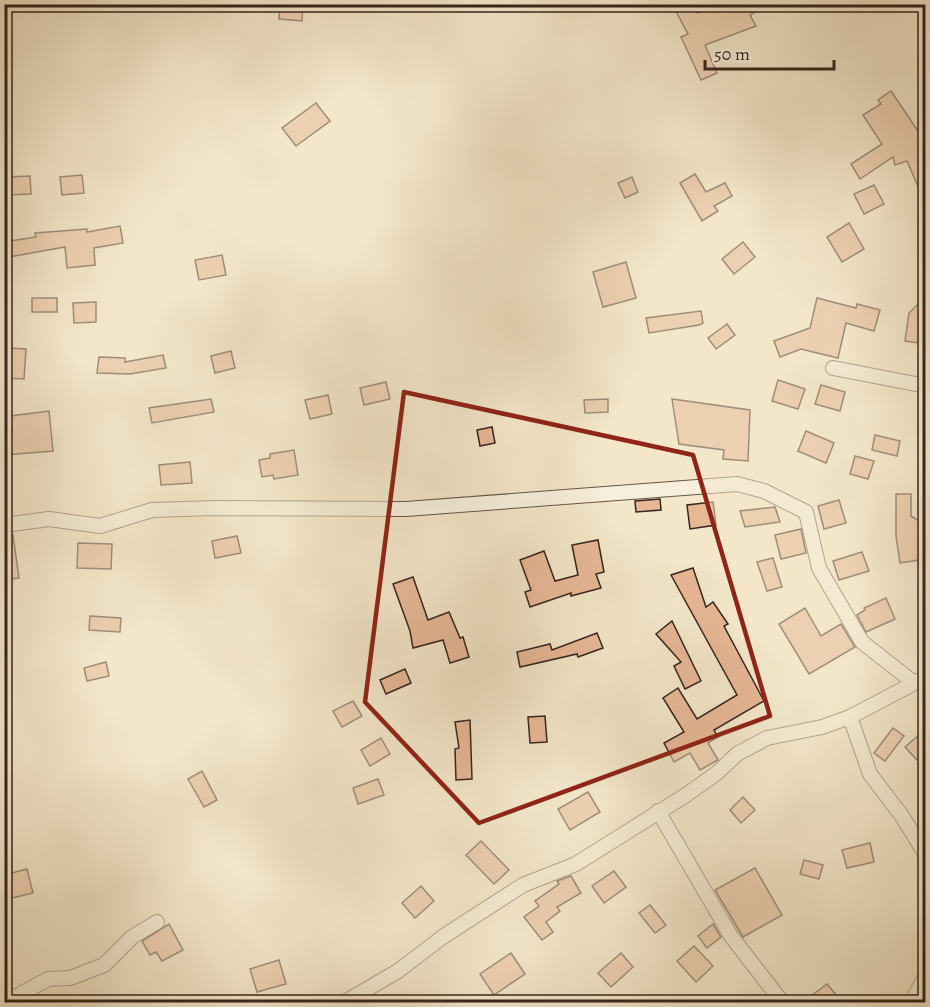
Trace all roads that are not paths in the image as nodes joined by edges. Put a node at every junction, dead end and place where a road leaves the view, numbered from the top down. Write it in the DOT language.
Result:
graph roads {
  1 [pos="833,368"];
  2 [pos="926,386"];
  3 [pos="4,525"];
  4 [pos="919,680"];
  5 [pos="850,717"];
  6 [pos="658,811"];
  7 [pos="926,855"];
  8 [pos="157,922"];
  9 [pos="926,976"];
  10 [pos="6,1002"];
  11 [pos="345,1002"];
  12 [pos="782,1002"];
  13 [pos="910,1002"];
  1 -- 2 [label="street"];
  3 -- 4 [label="street"];
  4 -- 5 [label="street"];
  5 -- 6 [label="street"];
  5 -- 7 [label="street"];
  6 -- 11 [label="street"];
  6 -- 12 [label="street"];
  8 -- 10 [label="street"];
  9 -- 13 [label="street"];
}
